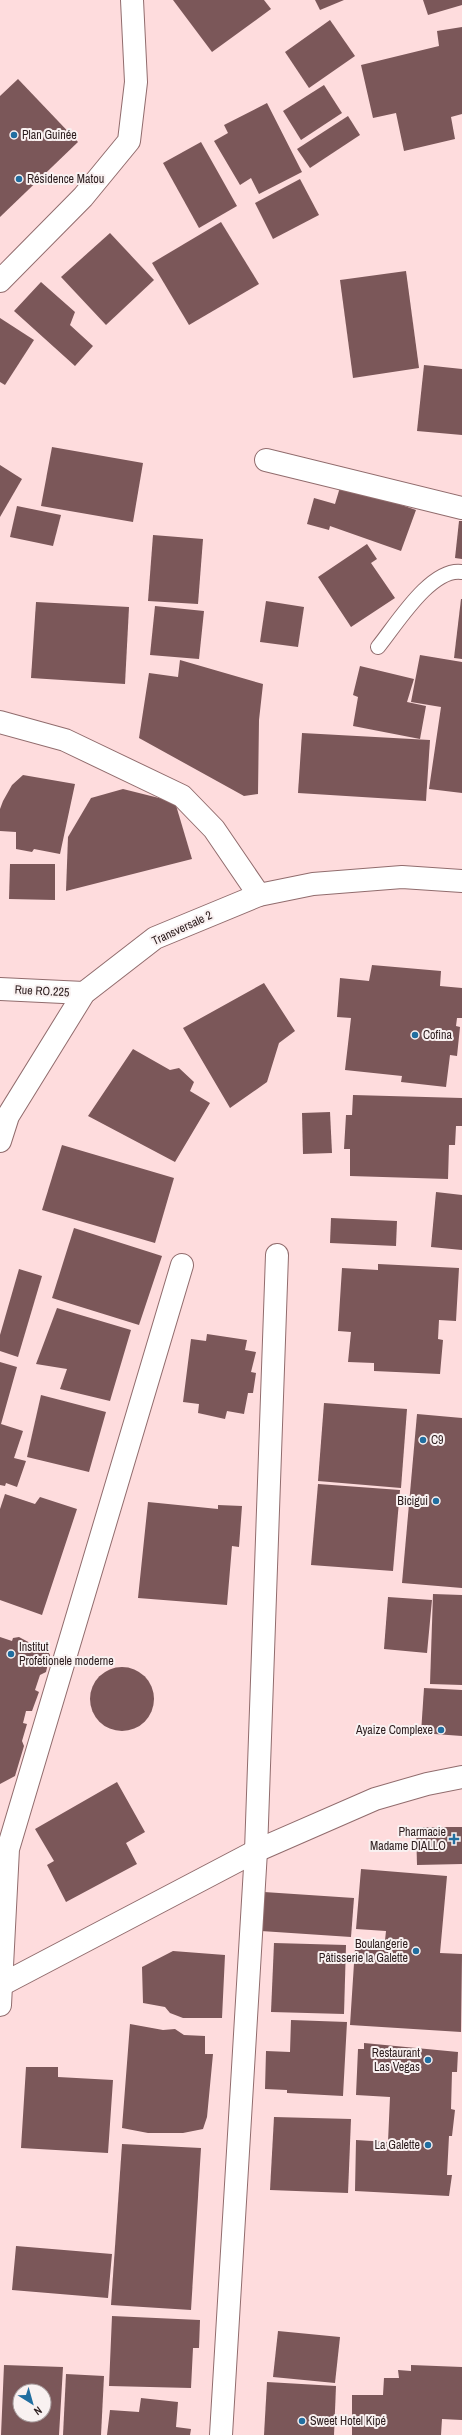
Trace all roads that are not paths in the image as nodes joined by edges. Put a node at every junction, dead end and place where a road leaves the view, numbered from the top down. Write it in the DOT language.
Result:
graph roads {
  1 [pos="132,0"];
  2 [pos="0,281"];
  3 [pos="266,460"];
  4 [pos="462,508"];
  5 [pos="462,572"];
  6 [pos="378,648"];
  7 [pos="0,722"];
  8 [pos="462,882"];
  9 [pos="259,895"];
  10 [pos="0,989"];
  11 [pos="84,993"];
  12 [pos="0,1141"];
  13 [pos="277,1255"];
  14 [pos="182,1265"];
  15 [pos="462,1777"];
  16 [pos="256,1851"];
  17 [pos="0,1995"];
  18 [pos="221,2435"];
  1 -- 2 [label="street"];
  3 -- 4 [label="street"];
  5 -- 6 [label="lane"];
  7 -- 9 [label="street"];
  8 -- 9 [label="street, Transversale 2"];
  9 -- 11 [label="street, Transversale 2"];
  10 -- 11 [label="street, Rue RO.225"];
  11 -- 12 [label="street, Transversale 2"];
  13 -- 16 [label="street"];
  14 -- 17 [label="street"];
  15 -- 16 [label="street"];
  16 -- 17 [label="street"];
  16 -- 18 [label="street"];
}
